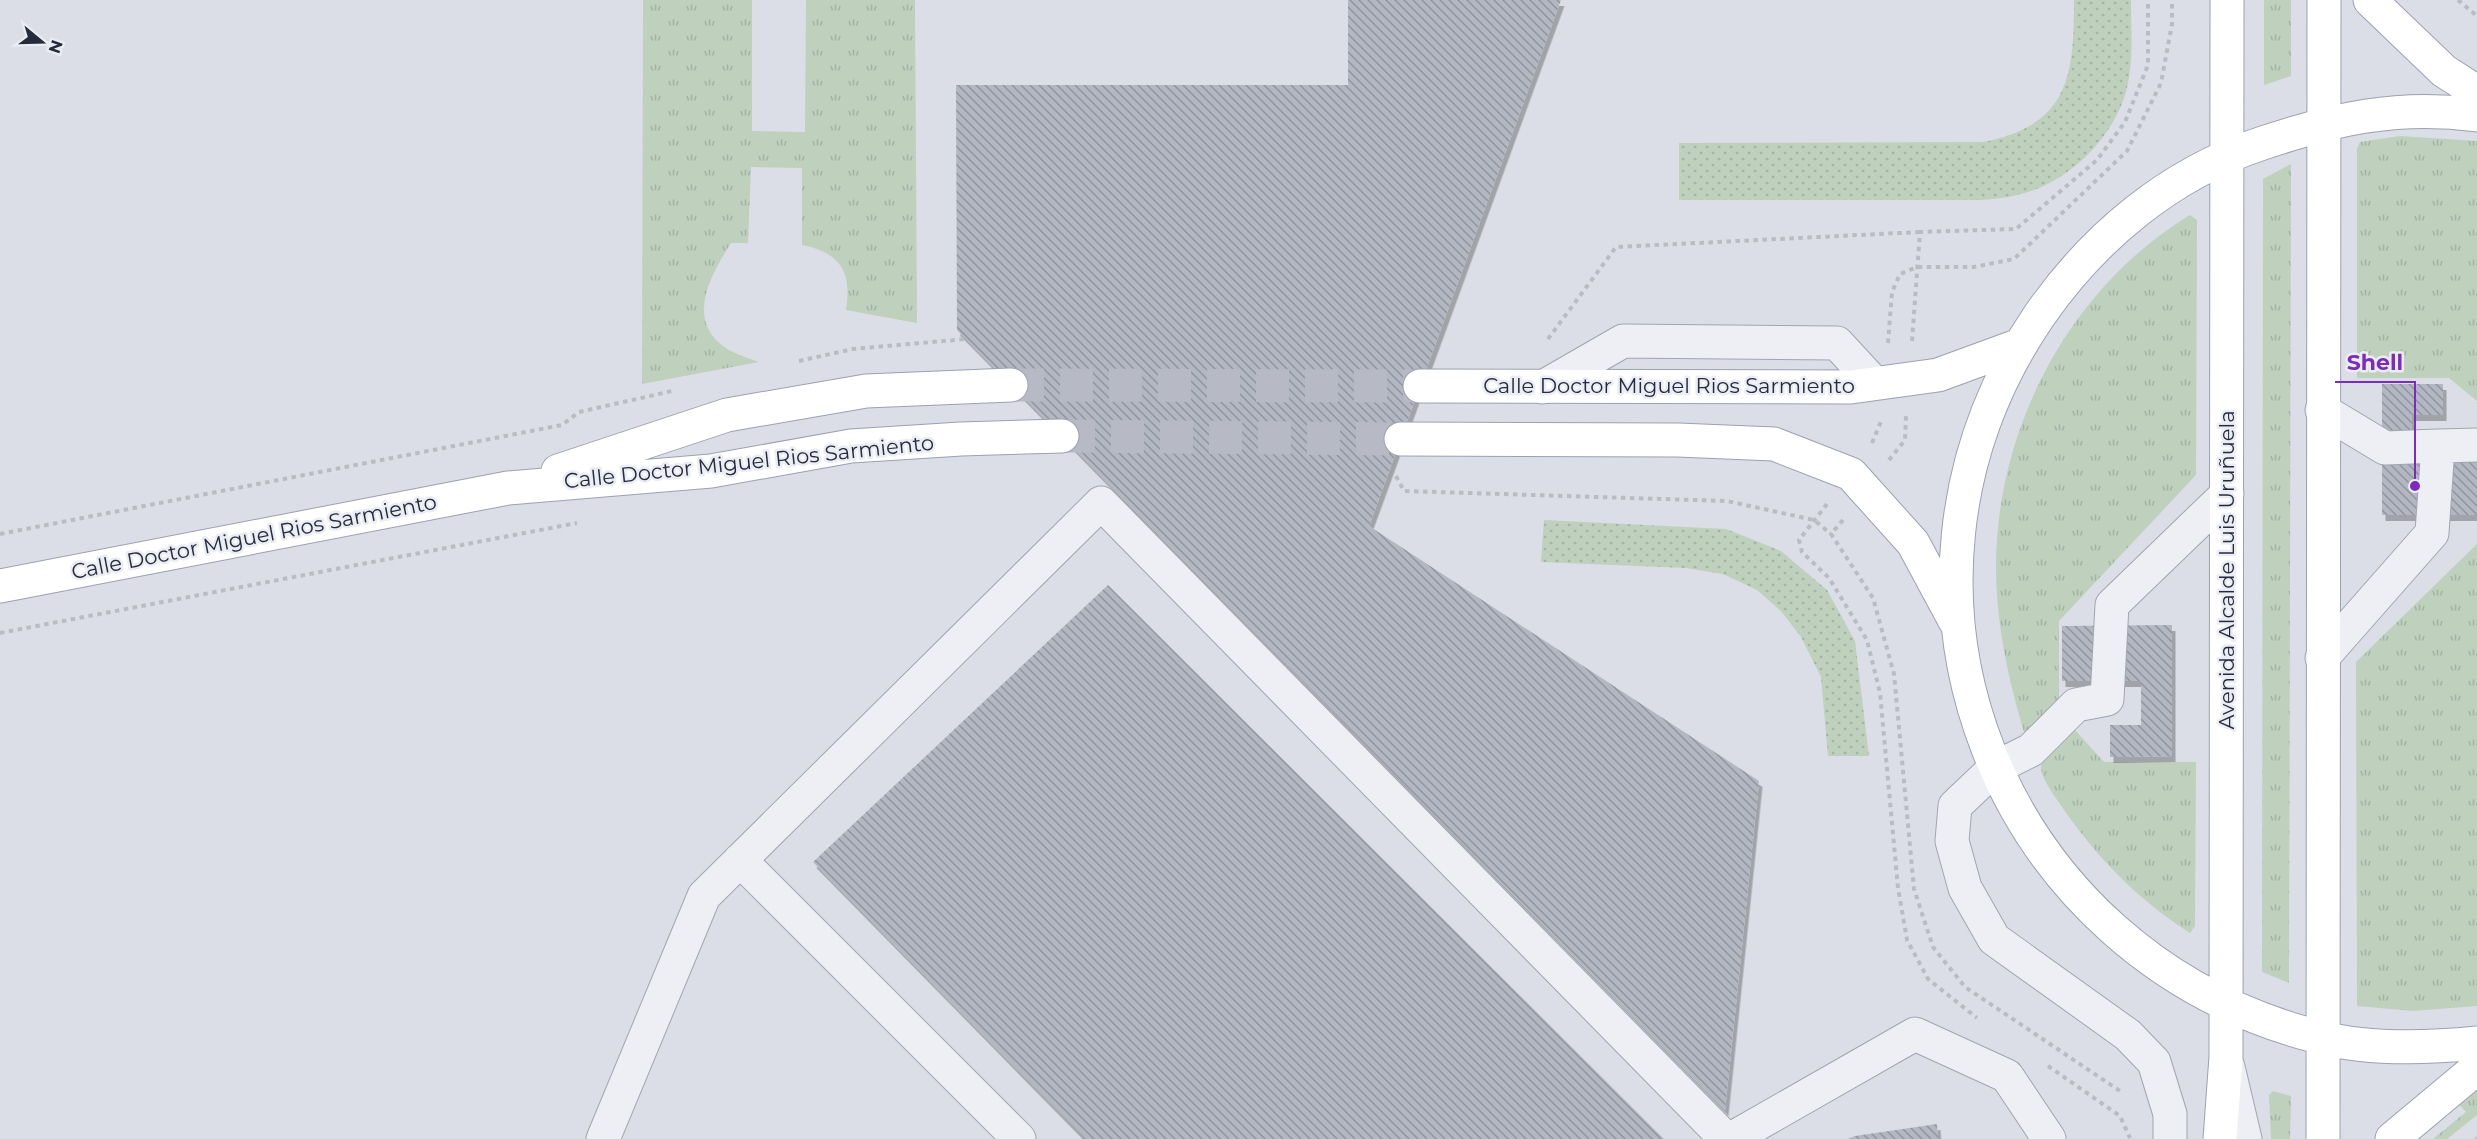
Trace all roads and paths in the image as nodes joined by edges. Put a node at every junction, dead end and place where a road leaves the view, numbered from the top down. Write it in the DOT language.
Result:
graph roads {
  1 [pos="2148,0"];
  2 [pos="2172,0"];
  3 [pos="2227,0"];
  4 [pos="2324,0"];
  5 [pos="2370,0"];
  6 [pos="2458,0"];
  7 [pos="2477,16"];
  8 [pos="2477,92"];
  9 [pos="2477,115"];
  10 [pos="2323,122"];
  11 [pos="2227,154"];
  12 [pos="1920,232"];
  13 [pos="1917,267"];
  14 [pos="1912,345"];
  15 [pos="2019,345"];
  16 [pos="1542,347"];
  17 [pos="1887,353"];
  18 [pos="1011,385"];
  19 [pos="1420,386"];
  20 [pos="1543,387"];
  21 [pos="1879,398"];
  22 [pos="1907,410"];
  23 [pos="2322,410"];
  24 [pos="579,412"];
  25 [pos="1062,436"];
  26 [pos="2477,445"];
  27 [pos="2438,446"];
  28 [pos="1866,452"];
  29 [pos="1396,453"];
  30 [pos="1884,466"];
  31 [pos="508,488"];
  32 [pos="2227,494"];
  33 [pos="588,521"];
  34 [pos="0,534"];
  35 [pos="1832,534"];
  36 [pos="0,586"];
  37 [pos="1958,627"];
  38 [pos="0,633"];
  39 [pos="2322,658"];
  40 [pos="1995,768"];
  41 [pos="740,860"];
  42 [pos="2226,1006"];
  43 [pos="2322,1038"];
  44 [pos="2477,1043"];
  45 [pos="2226,1057"];
  46 [pos="2477,1068"];
  47 [pos="603,1139"];
  48 [pos="1019,1139"];
  49 [pos="1726,1139"];
  50 [pos="1731,1139"];
  51 [pos="2049,1139"];
  52 [pos="2170,1139"];
  53 [pos="2220,1139"];
  54 [pos="2246,1139"];
  55 [pos="2323,1139"];
  56 [pos="2392,1139"];
  1 -- 12 [label="path"];
  2 -- 13 [label="path"];
  3 -- 11 [label="main road, Avenida Alcalde Luis Uruñuela"];
  4 -- 10 [label="main road"];
  5 -- 8 [label="main road"];
  6 -- 7 [label="path"];
  9 -- 10 [label="main road"];
  10 -- 11 [label="main road"];
  10 -- 23 [label="main road"];
  11 -- 15 [label="main road"];
  11 -- 32 [label="main road, Avenida Alcalde Luis Uruñuela"];
  12 -- 13 [label="path"];
  12 -- 16 [label="path"];
  13 -- 14 [label="path"];
  13 -- 17 [label="path"];
  15 -- 21 [label="main road, Calle Doctor Miguel Rios Sarmiento"];
  15 -- 37 [label="main road"];
  18 -- 31 [label="main road, Calle Doctor Miguel Rios Sarmiento"];
  19 -- 20 [label="main road, Calle Doctor Miguel Rios Sarmiento"];
  20 -- 21 [label="main road, Calle Doctor Miguel Rios Sarmiento"];
  20 -- 21 [label="lane"];
  21 -- 28 [label="path"];
  22 -- 30 [label="path"];
  23 -- 27 [label="lane"];
  23 -- 39 [label="main road"];
  24 -- 34 [label="path"];
  25 -- 31 [label="main road, Calle Doctor Miguel Rios Sarmiento"];
  26 -- 27 [label="lane"];
  27 -- 39 [label="lane"];
  29 -- 35 [label="path"];
  29 -- 37 [label="main road"];
  31 -- 36 [label="main road, Calle Doctor Miguel Rios Sarmiento"];
  32 -- 40 [label="lane"];
  32 -- 42 [label="main road, Avenida Alcalde Luis Uruñuela"];
  33 -- 38 [label="path"];
  37 -- 40 [label="main road"];
  39 -- 43 [label="main road"];
  40 -- 42 [label="main road"];
  40 -- 52 [label="lane"];
  41 -- 47 [label="lane"];
  41 -- 48 [label="lane"];
  41 -- 49 [label="lane"];
  42 -- 43 [label="main road"];
  42 -- 45 [label="main road, Avenida Alcalde Luis Uruñuela"];
  43 -- 44 [label="main road"];
  43 -- 55 [label="main road"];
  45 -- 53 [label="main road, Avenida Alcalde Luis Uruñuela"];
  45 -- 54 [label="lane"];
  46 -- 56 [label="main road"];
  50 -- 51 [label="lane"];
}
